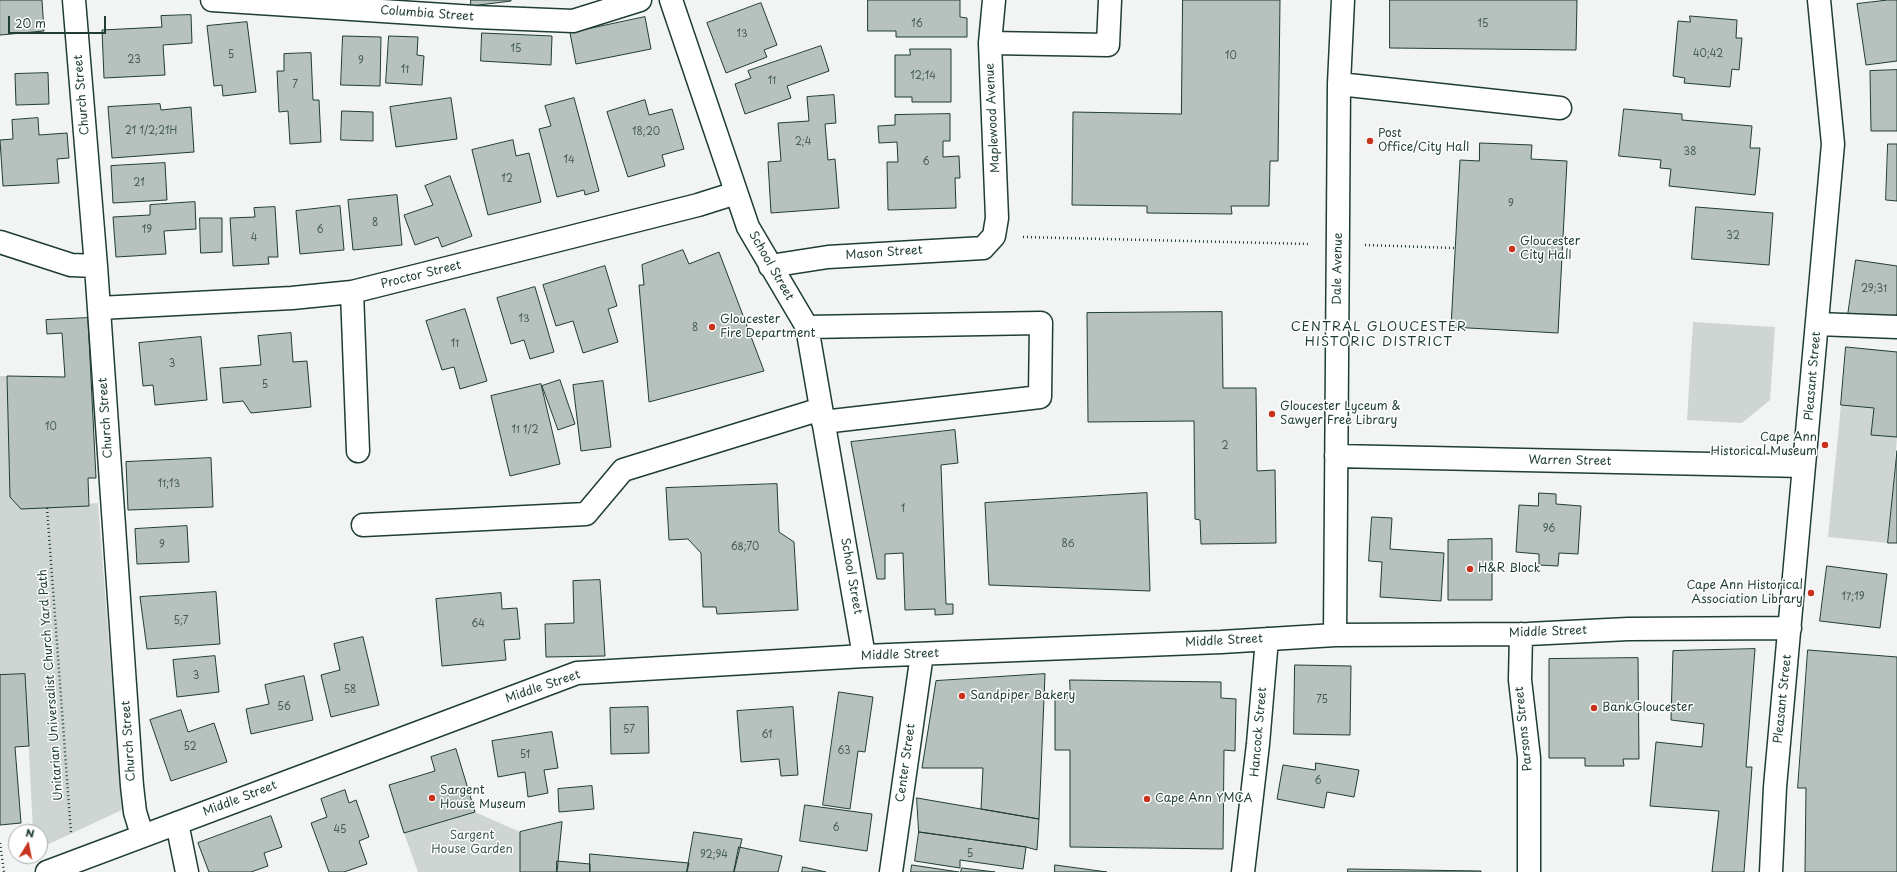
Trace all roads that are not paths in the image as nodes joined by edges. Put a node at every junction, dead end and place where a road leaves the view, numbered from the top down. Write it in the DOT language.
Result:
graph roads {
  1 [pos="74,0"];
  2 [pos="212,0"];
  3 [pos="640,0"];
  4 [pos="671,0"];
  5 [pos="994,0"];
  6 [pos="1110,0"];
  7 [pos="1343,0"];
  8 [pos="1819,0"];
  9 [pos="990,43"];
  10 [pos="1339,84"];
  11 [pos="1560,108"];
  12 [pos="736,192"];
  13 [pos="994,236"];
  14 [pos="0,242"];
  15 [pos="96,266"];
  16 [pos="770,266"];
  17 [pos="352,292"];
  18 [pos="99,308"];
  19 [pos="1817,324"];
  20 [pos="807,327"];
  21 [pos="1897,327"];
  22 [pos="822,416"];
  23 [pos="358,451"];
  24 [pos="1336,456"];
  25 [pos="1804,466"];
  26 [pos="363,525"];
  27 [pos="1790,628"];
  28 [pos="1521,634"];
  29 [pos="1335,635"];
  30 [pos="1267,639"];
  31 [pos="922,654"];
  32 [pos="864,656"];
  33 [pos="177,823"];
  34 [pos="142,835"];
  35 [pos="47,872"];
  36 [pos="187,872"];
  37 [pos="891,872"];
  38 [pos="1243,872"];
  39 [pos="1529,872"];
  40 [pos="1771,872"];
  1 -- 15 [label="street, Church Street"];
  2 -- 3 [label="street, Columbia Street"];
  4 -- 12 [label="street, School Street"];
  5 -- 9 [label="street, Maplewood Avenue"];
  6 -- 9 [label="street"];
  7 -- 10 [label="street, Dale Avenue"];
  8 -- 19 [label="street, Pleasant Street"];
  9 -- 13 [label="street, Maplewood Avenue"];
  10 -- 11 [label="street"];
  10 -- 24 [label="street, Dale Avenue"];
  12 -- 16 [label="street, School Street"];
  12 -- 17 [label="street, Proctor Street"];
  13 -- 16 [label="street, Mason Street"];
  14 -- 15 [label="street"];
  15 -- 18 [label="street, Church Street"];
  16 -- 20 [label="street, School Street"];
  17 -- 18 [label="street, Proctor Street"];
  17 -- 23 [label="street"];
  18 -- 34 [label="street, Church Street"];
  19 -- 21 [label="street"];
  19 -- 25 [label="street, Pleasant Street"];
  20 -- 22 [label="street, School Street"];
  20 -- 22 [label="street"];
  22 -- 26 [label="street"];
  22 -- 32 [label="street, School Street"];
  24 -- 25 [label="street, Warren Street"];
  24 -- 29 [label="street, Dale Avenue"];
  25 -- 27 [label="street, Pleasant Street"];
  27 -- 28 [label="street, Middle Street"];
  27 -- 40 [label="street, Pleasant Street"];
  28 -- 29 [label="street, Middle Street"];
  28 -- 39 [label="street, Parsons Street"];
  29 -- 30 [label="street, Middle Street"];
  30 -- 31 [label="street, Middle Street"];
  30 -- 38 [label="street, Hancock Street"];
  31 -- 32 [label="street, Middle Street"];
  31 -- 37 [label="street, Center Street"];
  32 -- 33 [label="street, Middle Street"];
  33 -- 34 [label="street, Middle Street"];
  33 -- 36 [label="street"];
  34 -- 35 [label="street, Middle Street"];
}
